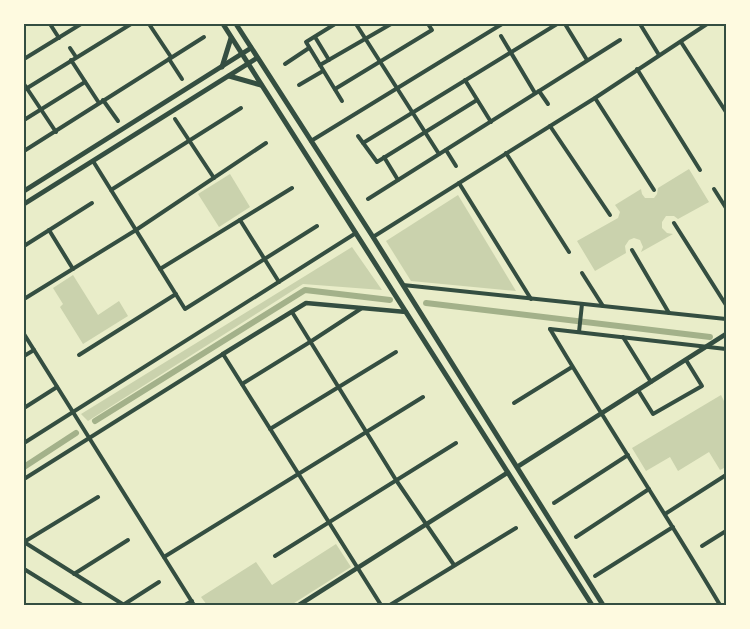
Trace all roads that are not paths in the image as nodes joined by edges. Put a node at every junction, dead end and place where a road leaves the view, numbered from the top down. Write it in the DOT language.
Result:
graph roads {
  1 [pos="50,24"];
  2 [pos="81,24"];
  3 [pos="131,24"];
  4 [pos="148,24"];
  5 [pos="223,24"];
  6 [pos="236,24"];
  7 [pos="335,24"];
  8 [pos="356,24"];
  9 [pos="391,24"];
  10 [pos="428,24"];
  11 [pos="500,24"];
  12 [pos="557,24"];
  13 [pos="565,24"];
  14 [pos="640,24"];
  15 [pos="705,24"];
  16 [pos="501,36"];
  17 [pos="204,37"];
  18 [pos="315,37"];
  19 [pos="59,38"];
  20 [pos="231,38"];
  21 [pos="365,39"];
  22 [pos="620,40"];
  23 [pos="681,42"];
  24 [pos="70,48"];
  25 [pos="251,48"];
  26 [pos="309,48"];
  27 [pos="511,53"];
  28 [pos="242,55"];
  29 [pos="659,55"];
  30 [pos="76,57"];
  31 [pos="170,58"];
  32 [pos="257,58"];
  33 [pos="24,59"];
  34 [pos="71,60"];
  35 [pos="329,60"];
  36 [pos="588,60"];
  37 [pos="379,62"];
  38 [pos="248,64"];
  39 [pos="285,64"];
  40 [pos="320,66"];
  41 [pos="222,67"];
  42 [pos="637,69"];
  43 [pos="323,71"];
  44 [pos="229,76"];
  45 [pos="182,79"];
  46 [pos="465,80"];
  47 [pos="85,82"];
  48 [pos="24,84"];
  49 [pos="261,85"];
  50 [pos="299,85"];
  51 [pos="25,89"];
  52 [pos="396,89"];
  53 [pos="335,90"];
  54 [pos="537,92"];
  55 [pos="595,98"];
  56 [pos="478,100"];
  57 [pos="342,101"];
  58 [pos="101,102"];
  59 [pos="548,104"];
  60 [pos="241,108"];
  61 [pos="41,110"];
  62 [pos="411,112"];
  63 [pos="726,112"];
  64 [pos="175,118"];
  65 [pos="24,120"];
  66 [pos="118,121"];
  67 [pos="491,122"];
  68 [pos="550,126"];
  69 [pos="56,132"];
  70 [pos="424,132"];
  71 [pos="358,136"];
  72 [pos="189,140"];
  73 [pos="311,141"];
  74 [pos="266,143"];
  75 [pos="363,143"];
  76 [pos="446,150"];
  77 [pos="24,151"];
  78 [pos="506,153"];
  79 [pos="439,154"];
  80 [pos="384,157"];
  81 [pos="93,161"];
  82 [pos="456,166"];
  83 [pos="700,170"];
  84 [pos="214,178"];
  85 [pos="398,180"];
  86 [pos="459,183"];
  87 [pos="292,188"];
  88 [pos="714,189"];
  89 [pos="111,190"];
  90 [pos="654,190"];
  91 [pos="24,191"];
  92 [pos="368,199"];
  93 [pos="92,203"];
  94 [pos="24,204"];
  95 [pos="726,208"];
  96 [pos="610,215"];
  97 [pos="240,220"];
  98 [pos="674,223"];
  99 [pos="317,226"];
  100 [pos="49,230"];
  101 [pos="136,230"];
  102 [pos="356,232"];
  103 [pos="372,237"];
  104 [pos="24,246"];
  105 [pos="632,250"];
  106 [pos="569,252"];
  107 [pos="264,259"];
  108 [pos="73,268"];
  109 [pos="160,269"];
  110 [pos="582,273"];
  111 [pos="279,282"];
  112 [pos="402,285"];
  113 [pos="176,294"];
  114 [pos="24,299"];
  115 [pos="531,299"];
  116 [pos="582,304"];
  117 [pos="603,306"];
  118 [pos="726,306"];
  119 [pos="362,308"];
  120 [pos="292,312"];
  121 [pos="406,312"];
  122 [pos="669,313"];
  123 [pos="726,319"];
  124 [pos="579,332"];
  125 [pos="24,334"];
  126 [pos="726,334"];
  127 [pos="623,337"];
  128 [pos="310,342"];
  129 [pos="708,346"];
  130 [pos="726,349"];
  131 [pos="34,350"];
  132 [pos="396,352"];
  133 [pos="223,354"];
  134 [pos="79,355"];
  135 [pos="24,356"];
  136 [pos="686,360"];
  137 [pos="572,367"];
  138 [pos="651,382"];
  139 [pos="242,384"];
  140 [pos="57,387"];
  141 [pos="338,387"];
  142 [pos="638,390"];
  143 [pos="422,397"];
  144 [pos="514,403"];
  145 [pos="24,408"];
  146 [pos="72,412"];
  147 [pos="601,414"];
  148 [pos="270,428"];
  149 [pos="366,431"];
  150 [pos="89,438"];
  151 [pos="24,443"];
  152 [pos="456,443"];
  153 [pos="628,456"];
  154 [pos="517,467"];
  155 [pos="298,473"];
  156 [pos="508,473"];
  157 [pos="726,475"];
  158 [pos="24,479"];
  159 [pos="396,480"];
  160 [pos="649,489"];
  161 [pos="98,497"];
  162 [pos="554,503"];
  163 [pos="665,514"];
  164 [pos="329,522"];
  165 [pos="427,524"];
  166 [pos="673,527"];
  167 [pos="516,528"];
  168 [pos="726,531"];
  169 [pos="576,538"];
  170 [pos="128,540"];
  171 [pos="24,542"];
  172 [pos="702,546"];
  173 [pos="275,556"];
  174 [pos="164,557"];
  175 [pos="454,565"];
  176 [pos="24,568"];
  177 [pos="358,568"];
  178 [pos="74,574"];
  179 [pos="595,576"];
  180 [pos="159,582"];
  181 [pos="193,603"];
  182 [pos="82,605"];
  183 [pos="123,605"];
  184 [pos="185,605"];
  185 [pos="299,605"];
  186 [pos="382,605"];
  187 [pos="390,605"];
  188 [pos="592,605"];
  189 [pos="603,605"];
  190 [pos="720,605"];
  1 -- 19 [label="street"];
  2 -- 19 [label="street"];
  3 -- 30 [label="street"];
  4 -- 31 [label="street"];
  5 -- 20 [label="main road"];
  6 -- 25 [label="main road"];
  7 -- 18 [label="street"];
  8 -- 21 [label="street"];
  9 -- 21 [label="street"];
  10 -- 37 [label="street"];
  11 -- 52 [label="street"];
  12 -- 27 [label="street"];
  13 -- 36 [label="street"];
  14 -- 29 [label="street"];
  15 -- 23 [label="street"];
  16 -- 27 [label="street"];
  17 -- 31 [label="street"];
  18 -- 26 [label="street"];
  18 -- 35 [label="street"];
  19 -- 33 [label="street"];
  20 -- 28 [label="main road"];
  20 -- 41 [label="main road"];
  21 -- 35 [label="street"];
  21 -- 37 [label="street"];
  22 -- 36 [label="street"];
  23 -- 29 [label="street"];
  23 -- 63 [label="street"];
  24 -- 30 [label="street"];
  25 -- 28 [label="main road"];
  25 -- 32 [label="main road"];
  26 -- 39 [label="street"];
  26 -- 40 [label="street"];
  27 -- 46 [label="street"];
  27 -- 54 [label="street"];
  28 -- 38 [label="main road"];
  28 -- 41 [label="main road"];
  29 -- 42 [label="street"];
  30 -- 34 [label="street"];
  31 -- 45 [label="street"];
  31 -- 58 [label="street"];
  32 -- 38 [label="main road"];
  32 -- 73 [label="main road"];
  34 -- 47 [label="street"];
  34 -- 51 [label="street"];
  35 -- 40 [label="street"];
  36 -- 54 [label="street"];
  37 -- 52 [label="street"];
  37 -- 53 [label="street"];
  38 -- 44 [label="main road"];
  38 -- 49 [label="main road"];
  40 -- 43 [label="street"];
  41 -- 91 [label="main road"];
  42 -- 55 [label="street"];
  42 -- 83 [label="street"];
  43 -- 50 [label="street"];
  43 -- 53 [label="street"];
  44 -- 49 [label="main road"];
  44 -- 81 [label="main road"];
  46 -- 56 [label="street"];
  46 -- 62 [label="street"];
  47 -- 58 [label="street"];
  47 -- 61 [label="street"];
  48 -- 51 [label="street"];
  49 -- 102 [label="main road"];
  51 -- 61 [label="street"];
  52 -- 62 [label="street"];
  52 -- 73 [label="street"];
  53 -- 57 [label="street"];
  54 -- 59 [label="street"];
  54 -- 67 [label="street"];
  55 -- 68 [label="street"];
  55 -- 90 [label="street"];
  56 -- 67 [label="street"];
  56 -- 70 [label="street"];
  58 -- 66 [label="street"];
  58 -- 69 [label="street"];
  60 -- 72 [label="street"];
  61 -- 65 [label="street"];
  61 -- 69 [label="street"];
  62 -- 70 [label="street"];
  62 -- 75 [label="street"];
  64 -- 72 [label="street"];
  67 -- 76 [label="street"];
  68 -- 78 [label="street"];
  68 -- 96 [label="street"];
  69 -- 77 [label="street"];
  70 -- 79 [label="street"];
  70 -- 80 [label="street"];
  71 -- 75 [label="street"];
  72 -- 84 [label="street"];
  72 -- 89 [label="street"];
  73 -- 103 [label="main road"];
  74 -- 84 [label="street"];
  75 -- 80 [label="street"];
  76 -- 79 [label="street"];
  76 -- 82 [label="street"];
  78 -- 86 [label="street"];
  78 -- 106 [label="street"];
  79 -- 85 [label="street"];
  80 -- 85 [label="street"];
  81 -- 89 [label="street"];
  81 -- 94 [label="main road"];
  84 -- 101 [label="street"];
  85 -- 92 [label="street"];
  86 -- 103 [label="street"];
  86 -- 115 [label="street"];
  87 -- 97 [label="street"];
  88 -- 95 [label="street"];
  89 -- 101 [label="street"];
  93 -- 100 [label="street"];
  97 -- 107 [label="street"];
  97 -- 109 [label="street"];
  98 -- 118 [label="street"];
  99 -- 107 [label="street"];
  100 -- 104 [label="street"];
  100 -- 108 [label="street"];
  101 -- 108 [label="street"];
  101 -- 109 [label="street"];
  102 -- 111 [label="street"];
  102 -- 121 [label="main road"];
  103 -- 112 [label="main road"];
  105 -- 122 [label="street"];
  107 -- 111 [label="street"];
  107 -- 113 [label="street"];
  108 -- 114 [label="street"];
  109 -- 113 [label="street"];
  110 -- 117 [label="street"];
  111 -- 146 [label="street"];
  112 -- 115 [label="street"];
  112 -- 154 [label="main road"];
  113 -- 134 [label="street"];
  115 -- 116 [label="street"];
  116 -- 117 [label="street"];
  116 -- 124 [label="street"];
  117 -- 122 [label="street"];
  119 -- 120 [label="street"];
  119 -- 121 [label="street"];
  119 -- 128 [label="street"];
  120 -- 128 [label="street"];
  120 -- 133 [label="street"];
  121 -- 156 [label="main road"];
  122 -- 123 [label="street"];
  124 -- 127 [label="street"];
  124 -- 137 [label="street"];
  125 -- 131 [label="street"];
  126 -- 129 [label="street"];
  127 -- 129 [label="street"];
  127 -- 138 [label="street"];
  128 -- 139 [label="street"];
  128 -- 141 [label="street"];
  129 -- 130 [label="street"];
  129 -- 136 [label="street"];
  131 -- 135 [label="street"];
  131 -- 140 [label="street"];
  132 -- 141 [label="street"];
  133 -- 139 [label="street"];
  133 -- 150 [label="street"];
  136 -- 138 [label="street"];
  136 -- 142 [label="street"];
  137 -- 144 [label="street"];
  137 -- 147 [label="street"];
  138 -- 142 [label="street"];
  139 -- 148 [label="street"];
  140 -- 145 [label="street"];
  140 -- 146 [label="street"];
  141 -- 148 [label="street"];
  141 -- 149 [label="street"];
  142 -- 147 [label="street"];
  143 -- 149 [label="street"];
  146 -- 150 [label="street"];
  146 -- 151 [label="street"];
  147 -- 153 [label="street"];
  147 -- 154 [label="street"];
  148 -- 155 [label="street"];
  149 -- 155 [label="street"];
  149 -- 159 [label="street"];
  150 -- 158 [label="street"];
  150 -- 174 [label="street"];
  152 -- 159 [label="street"];
  153 -- 160 [label="street"];
  153 -- 162 [label="street"];
  154 -- 156 [label="main road"];
  154 -- 189 [label="main road"];
  155 -- 164 [label="street"];
  155 -- 174 [label="street"];
  156 -- 165 [label="street"];
  156 -- 188 [label="main road"];
  157 -- 163 [label="street"];
  159 -- 164 [label="street"];
  159 -- 165 [label="street"];
  160 -- 163 [label="street"];
  160 -- 169 [label="street"];
  161 -- 171 [label="street"];
  163 -- 166 [label="street"];
  164 -- 173 [label="street"];
  164 -- 177 [label="street"];
  165 -- 175 [label="street"];
  165 -- 177 [label="street"];
  166 -- 179 [label="street"];
  166 -- 190 [label="street"];
  167 -- 175 [label="street"];
  168 -- 172 [label="street"];
  170 -- 178 [label="street"];
  171 -- 178 [label="street"];
  174 -- 181 [label="street"];
  175 -- 187 [label="street"];
  176 -- 182 [label="street"];
  177 -- 185 [label="street"];
  177 -- 186 [label="street"];
  178 -- 183 [label="street"];
  180 -- 183 [label="street"];
  181 -- 184 [label="street"];
}
